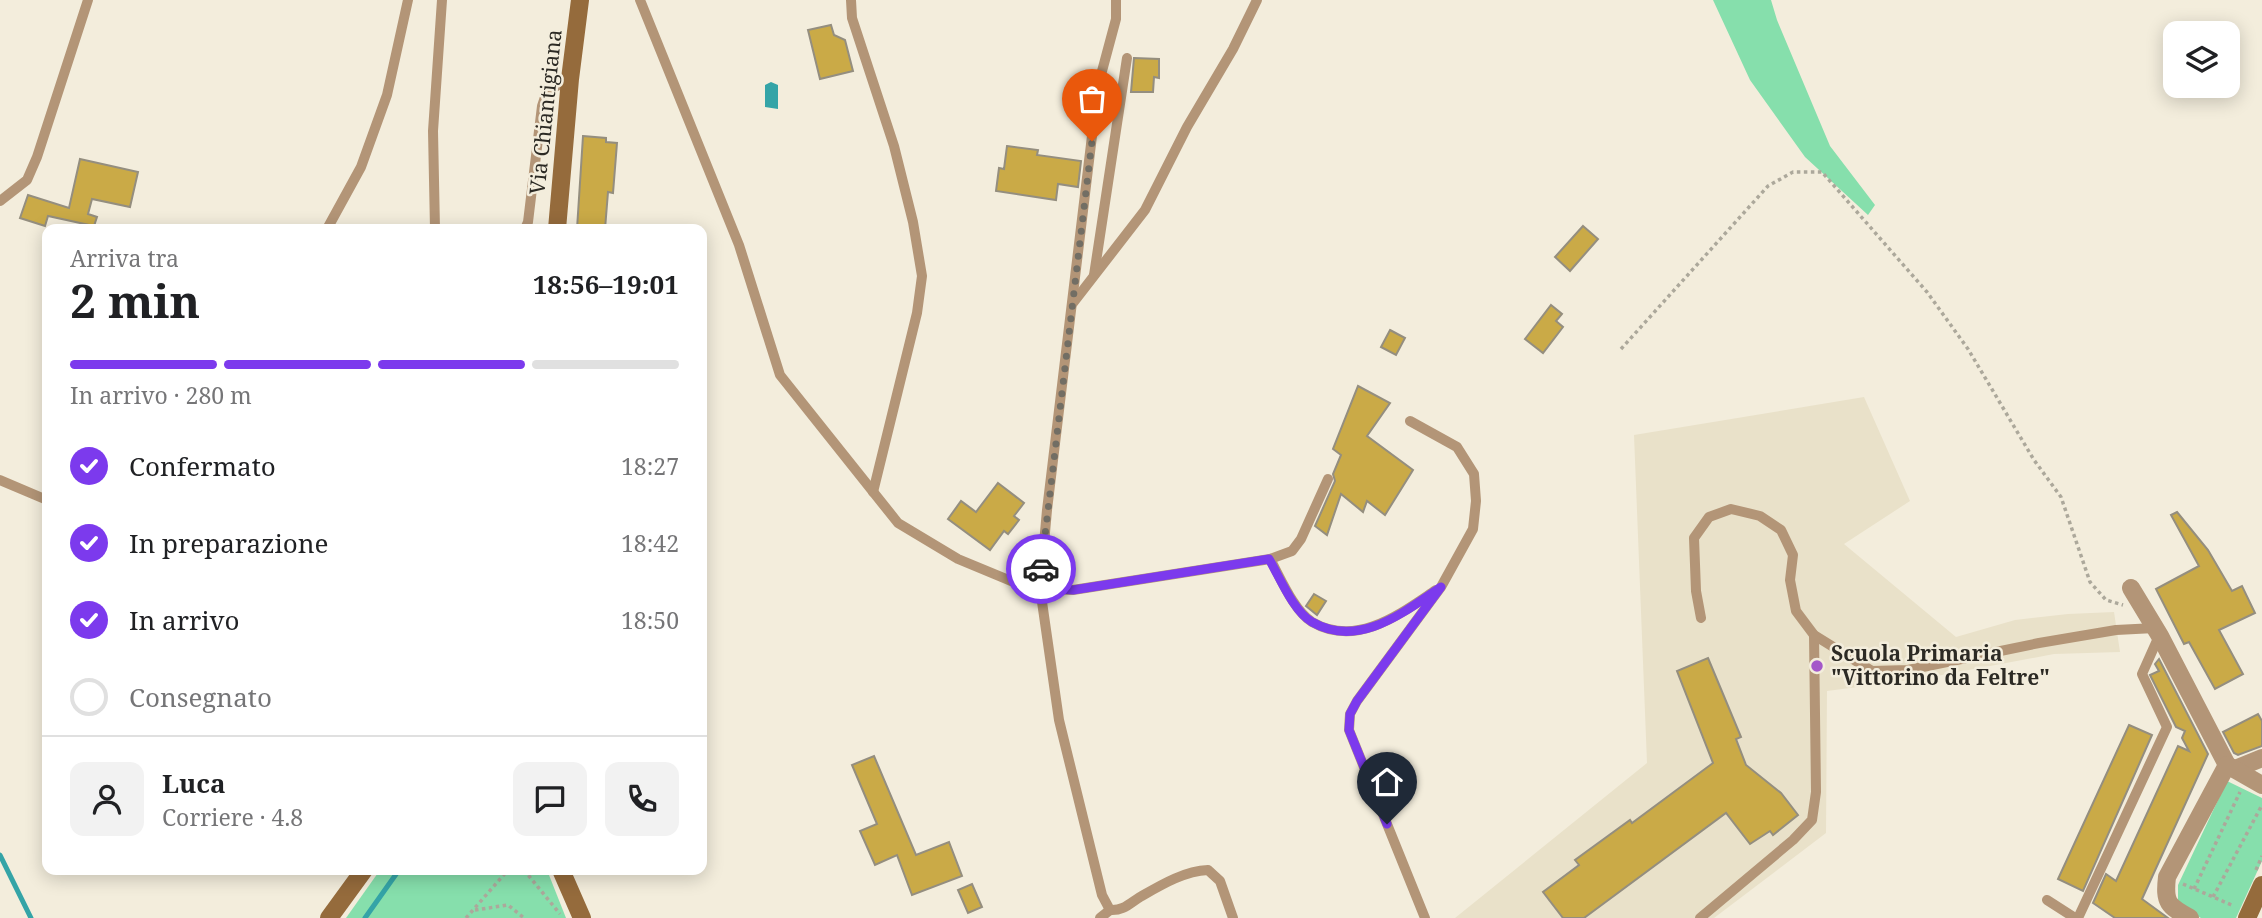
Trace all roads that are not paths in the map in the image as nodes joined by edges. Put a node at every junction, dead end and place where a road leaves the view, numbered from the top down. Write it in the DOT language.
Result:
graph roads {
  1 [pos="88,0"];
  2 [pos="408,0"];
  3 [pos="442,0"];
  4 [pos="580,0"];
  5 [pos="640,0"];
  6 [pos="850,0"];
  7 [pos="1116,0"];
  8 [pos="1257,0"];
  9 [pos="1127,58"];
  10 [pos="570,79"];
  11 [pos="0,201"];
  12 [pos="330,224"];
  13 [pos="435,224"];
  14 [pos="527,224"];
  15 [pos="557,224"];
  16 [pos="1094,275"];
  17 [pos="1073,303"];
  18 [pos="1410,421"];
  19 [pos="1328,479"];
  20 [pos="0,480"];
  21 [pos="873,492"];
  22 [pos="42,498"];
  23 [pos="1269,559"];
  24 [pos="1038,584"];
  25 [pos="1441,587"];
  26 [pos="2132,588"];
  27 [pos="1701,618"];
  28 [pos="2157,632"];
  29 [pos="1814,635"];
  30 [pos="2262,758"];
  31 [pos="2231,767"];
  32 [pos="2262,785"];
  33 [pos="359,875"];
  34 [pos="563,875"];
  35 [pos="2262,884"];
  36 [pos="2047,900"];
  37 [pos="1110,910"];
  38 [pos="2243,913"];
  39 [pos="329,918"];
  40 [pos="582,918"];
  41 [pos="1100,918"];
  42 [pos="1233,918"];
  43 [pos="1425,918"];
  44 [pos="1700,918"];
  45 [pos="2076,918"];
  46 [pos="2190,918"];
  1 -- 11 [label="lane"];
  2 -- 12 [label="lane"];
  3 -- 13 [label="lane"];
  4 -- 10 [label="street, Via Chiantigiana"];
  5 -- 21 [label="lane"];
  6 -- 21 [label="lane"];
  7 -- 17 [label="lane"];
  8 -- 16 [label="lane"];
  9 -- 16 [label="lane"];
  10 -- 14 [label="lane"];
  10 -- 15 [label="street, Via Chiantigiana"];
  16 -- 17 [label="lane"];
  17 -- 24 [label="lane"];
  18 -- 25 [label="lane"];
  19 -- 23 [label="lane"];
  20 -- 22 [label="lane"];
  21 -- 24 [label="lane"];
  23 -- 24 [label="lane"];
  23 -- 25 [label="lane"];
  24 -- 37 [label="lane"];
  25 -- 43 [label="lane"];
  26 -- 28 [label="street"];
  27 -- 29 [label="lane"];
  28 -- 29 [label="lane"];
  28 -- 31 [label="street"];
  28 -- 45 [label="lane"];
  29 -- 44 [label="lane"];
  30 -- 31 [label="street"];
  31 -- 32 [label="street"];
  31 -- 46 [label="street"];
  33 -- 39 [label="street"];
  34 -- 40 [label="street"];
  35 -- 38 [label="street"];
  36 -- 45 [label="lane"];
  37 -- 41 [label="lane"];
  37 -- 42 [label="lane"];
}
